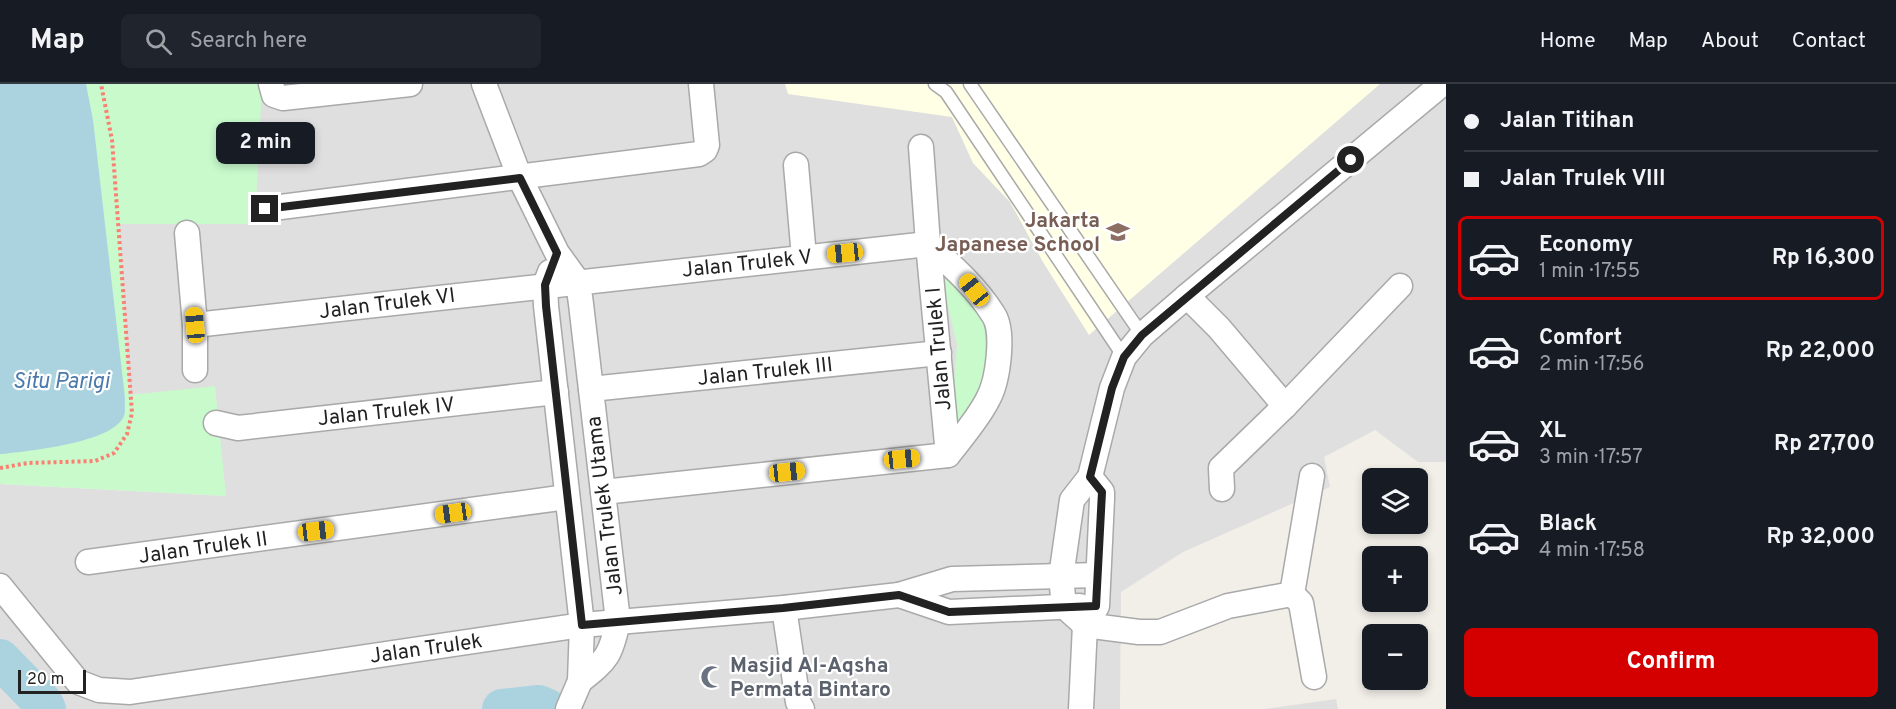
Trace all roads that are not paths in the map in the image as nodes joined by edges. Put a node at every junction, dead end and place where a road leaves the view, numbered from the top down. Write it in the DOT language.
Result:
graph roads {
  1 [pos="410,84"];
  2 [pos="484,84"];
  3 [pos="935,84"];
  4 [pos="970,84"];
  5 [pos="1442,84"];
  6 [pos="273,89"];
  7 [pos="702,92"];
  8 [pos="921,147"];
  9 [pos="796,165"];
  10 [pos="520,178"];
  11 [pos="265,209"];
  12 [pos="187,233"];
  13 [pos="928,244"];
  14 [pos="557,253"];
  15 [pos="804,257"];
  16 [pos="578,282"];
  17 [pos="545,285"];
  18 [pos="1400,286"];
  19 [pos="1187,296"];
  20 [pos="195,325"];
  21 [pos="1142,335"];
  22 [pos="939,353"];
  23 [pos="1124,357"];
  24 [pos="195,370"];
  25 [pos="591,389"];
  26 [pos="556,392"];
  27 [pos="1285,406"];
  28 [pos="216,423"];
  29 [pos="948,454"];
  30 [pos="1312,476"];
  31 [pos="1090,477"];
  32 [pos="1222,489"];
  33 [pos="603,492"];
  34 [pos="567,497"];
  35 [pos="88,562"];
  36 [pos="1096,575"];
  37 [pos="1061,576"];
  38 [pos="0,586"];
  39 [pos="1292,594"];
  40 [pos="899,595"];
  41 [pos="1064,606"];
  42 [pos="783,608"];
  43 [pos="1091,616"];
  44 [pos="618,621"];
  45 [pos="582,625"];
  46 [pos="1314,677"];
  47 [pos="573,695"];
  48 [pos="802,709"];
  49 [pos="1081,709"];
  1 -- 6 [label="street"];
  2 -- 10 [label="street, Jalan Trulek Utama"];
  3 -- 23 [label="lane"];
  4 -- 21 [label="lane"];
  5 -- 19 [label="street"];
  7 -- 10 [label="street"];
  8 -- 13 [label="street"];
  9 -- 15 [label="street"];
  10 -- 11 [label="street"];
  10 -- 14 [label="street, Jalan Trulek Utama"];
  12 -- 20 [label="street"];
  13 -- 15 [label="street, Jalan Trulek V"];
  13 -- 22 [label="street, Jalan Trulek I"];
  13 -- 29 [label="street, Jalan Trulek I"];
  14 -- 16 [label="street, Jalan Trulek Utama"];
  14 -- 17 [label="street, Jalan Trulek Utama"];
  15 -- 16 [label="street, Jalan Trulek V"];
  16 -- 17 [label="street, Jalan Trulek VI"];
  16 -- 25 [label="street, Jalan Trulek Utama"];
  17 -- 20 [label="street, Jalan Trulek VI"];
  17 -- 26 [label="street, Jalan Trulek Utama"];
  18 -- 27 [label="street"];
  19 -- 21 [label="street"];
  19 -- 27 [label="street"];
  20 -- 24 [label="street"];
  21 -- 23 [label="street"];
  22 -- 25 [label="street, Jalan Trulek III"];
  22 -- 29 [label="street, Jalan Trulek I"];
  23 -- 31 [label="street"];
  25 -- 33 [label="street, Jalan Trulek Utama"];
  26 -- 28 [label="street, Jalan Trulek IV"];
  26 -- 34 [label="street, Jalan Trulek Utama"];
  27 -- 32 [label="street"];
  29 -- 33 [label="street"];
  30 -- 39 [label="street"];
  31 -- 36 [label="street"];
  31 -- 37 [label="street"];
  33 -- 44 [label="street, Jalan Trulek Utama"];
  34 -- 35 [label="street, Jalan Trulek II"];
  34 -- 45 [label="street, Jalan Trulek Utama"];
  36 -- 37 [label="street, Jalan Trulek"];
  36 -- 43 [label="street"];
  37 -- 40 [label="street, Jalan Trulek"];
  37 -- 41 [label="street"];
  38 -- 45 [label="street, Jalan Trulek"];
  39 -- 43 [label="street"];
  39 -- 46 [label="street"];
  40 -- 41 [label="street, Jalan Trulek"];
  40 -- 42 [label="street, Jalan Trulek"];
  41 -- 43 [label="street"];
  42 -- 44 [label="street, Jalan Trulek"];
  42 -- 48 [label="street"];
  43 -- 49 [label="street"];
  44 -- 45 [label="street, Jalan Trulek"];
  44 -- 47 [label="street, Jalan Trulek Utama"];
  45 -- 47 [label="street, Jalan Trulek Utama"];
}
